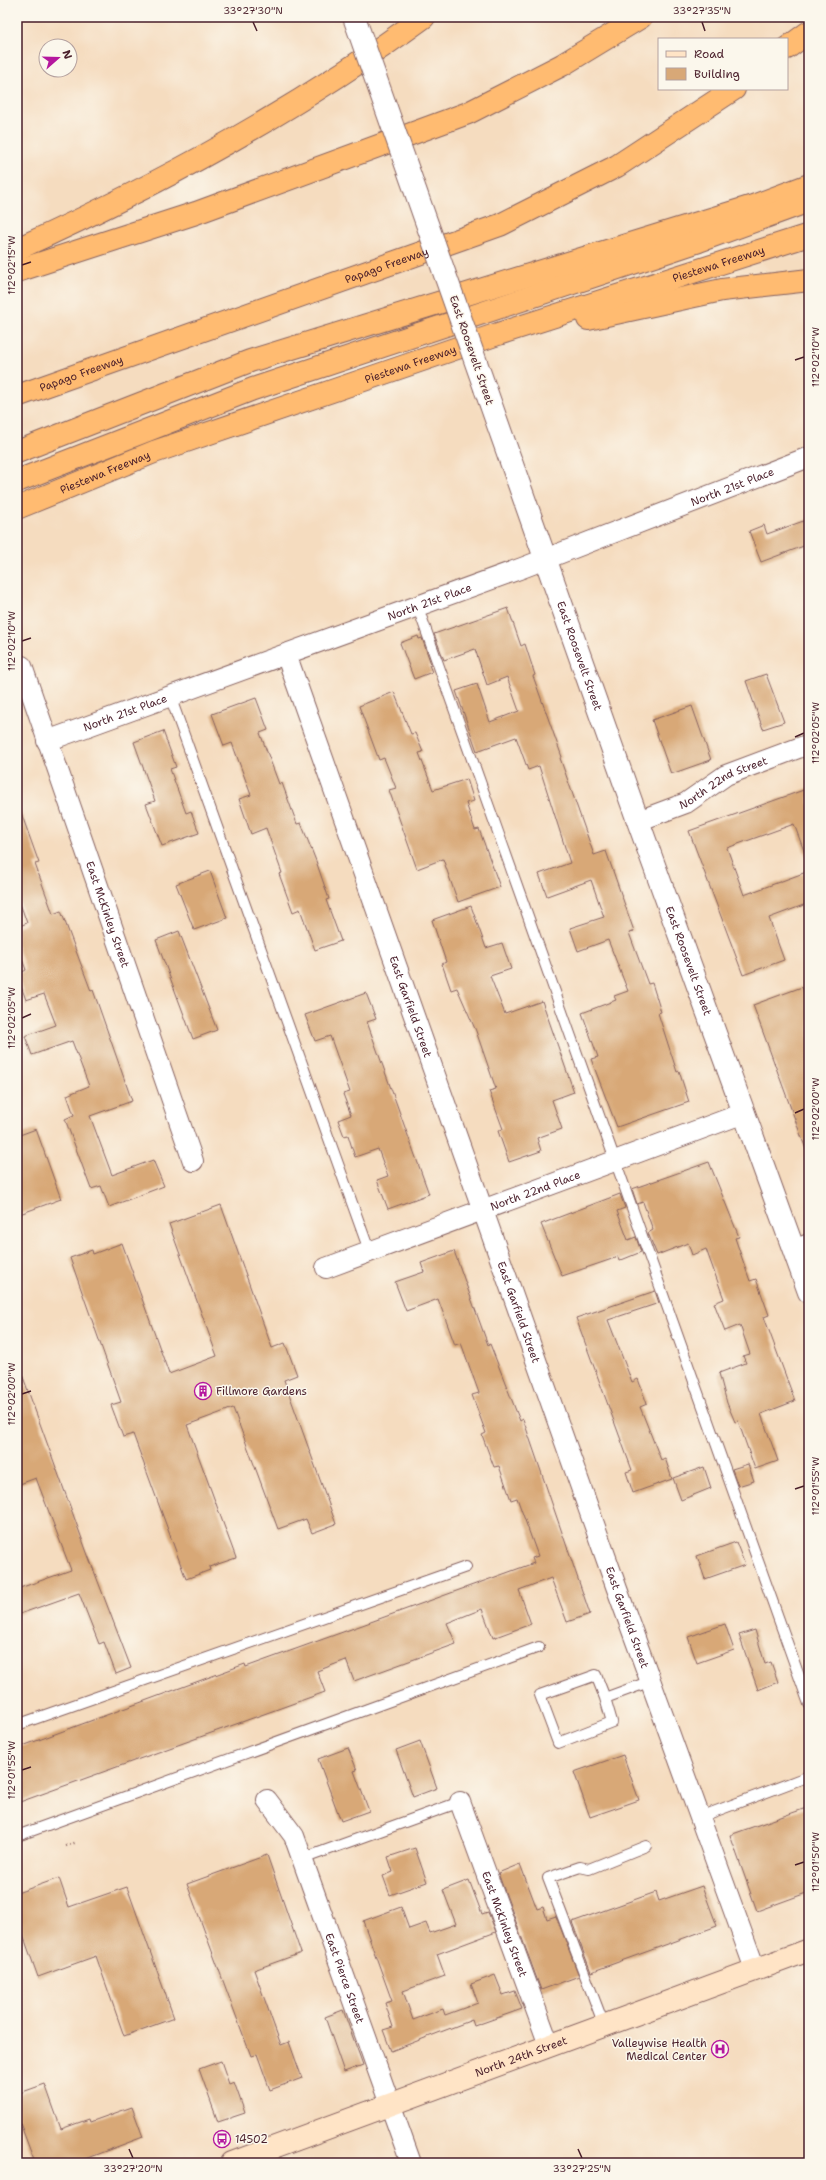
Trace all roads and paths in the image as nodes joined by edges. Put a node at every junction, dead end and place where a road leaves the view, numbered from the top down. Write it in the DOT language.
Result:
graph roads {
  1 [pos="354,17"];
  2 [pos="424,17"];
  3 [pos="641,17"];
  4 [pos="809,32"];
  5 [pos="788,47"];
  6 [pos="732,90"];
  7 [pos="809,185"];
  8 [pos="809,201"];
  9 [pos="809,235"];
  10 [pos="17,249"];
  11 [pos="17,271"];
  12 [pos="809,280"];
  13 [pos="498,334"];
  14 [pos="17,396"];
  15 [pos="17,452"];
  16 [pos="809,457"];
  17 [pos="17,481"];
  18 [pos="17,508"];
  19 [pos="546,558"];
  20 [pos="417,605"];
  21 [pos="286,654"];
  22 [pos="20,667"];
  23 [pos="170,696"];
  24 [pos="47,741"];
  25 [pos="809,744"];
  26 [pos="638,821"];
  27 [pos="744,1113"];
  28 [pos="193,1161"];
  29 [pos="615,1161"];
  30 [pos="483,1211"];
  31 [pos="802,1247"];
  32 [pos="370,1252"];
  33 [pos="326,1268"];
  34 [pos="809,1292"];
  35 [pos="466,1567"];
  36 [pos="539,1647"];
  37 [pos="651,1682"];
  38 [pos="605,1698"];
  39 [pos="809,1704"];
  40 [pos="17,1725"];
  41 [pos="809,1776"];
  42 [pos="267,1800"];
  43 [pos="460,1802"];
  44 [pos="700,1817"];
  45 [pos="17,1836"];
  46 [pos="77,1842"];
  47 [pos="66,1846"];
  48 [pos="646,1846"];
  49 [pos="302,1859"];
  50 [pos="809,1950"];
  51 [pos="755,1969"];
  52 [pos="604,2025"];
  53 [pos="549,2045"];
  54 [pos="389,2104"];
  55 [pos="232,2163"];
  56 [pos="410,2163"];
  1 -- 19 [label="street, East Roosevelt Street, bridge"];
  2 -- 10 [label="highway"];
  3 -- 11 [label="highway"];
  4 -- 5 [label="highway"];
  6 -- 14 [label="highway, Papago Freeway"];
  7 -- 15 [label="highway"];
  8 -- 17 [label="highway"];
  9 -- 13 [label="highway, Piestewa Freeway"];
  12 -- 13 [label="highway"];
  13 -- 18 [label="highway, Piestewa Freeway"];
  16 -- 19 [label="street, North 21st Place"];
  19 -- 20 [label="street, North 21st Place"];
  19 -- 26 [label="street, East Roosevelt Street"];
  20 -- 21 [label="street, North 21st Place"];
  20 -- 29 [label="lane"];
  21 -- 23 [label="street, North 21st Place"];
  21 -- 30 [label="street, East Garfield Street"];
  22 -- 24 [label="street, East McKinley Street"];
  23 -- 24 [label="street, North 21st Place"];
  23 -- 32 [label="lane"];
  24 -- 28 [label="street, East McKinley Street"];
  25 -- 26 [label="street, North 22nd Street"];
  26 -- 27 [label="street, East Roosevelt Street"];
  27 -- 29 [label="street, North 22nd Place"];
  27 -- 31 [label="street, East Roosevelt Street"];
  29 -- 30 [label="street, North 22nd Place"];
  29 -- 39 [label="lane"];
  30 -- 32 [label="street, North 22nd Place"];
  30 -- 37 [label="street, East Garfield Street"];
  31 -- 34 [label="street, East Roosevelt Street"];
  32 -- 33 [label="street, North 22nd Place"];
  35 -- 40 [label="lane"];
  36 -- 45 [label="lane"];
  37 -- 38 [label="lane"];
  37 -- 44 [label="street, East Garfield Street"];
  38 -- 38 [label="lane"];
  41 -- 44 [label="lane"];
  42 -- 49 [label="street, East Pierce Street"];
  43 -- 49 [label="lane"];
  43 -- 53 [label="street, East McKinley Street"];
  44 -- 51 [label="street, East Garfield Street"];
  46 -- 47 [label="path"];
  48 -- 52 [label="lane"];
  49 -- 54 [label="street, East Pierce Street"];
  50 -- 51 [label="main road, North 24th Street"];
  51 -- 52 [label="main road, North 24th Street"];
  52 -- 53 [label="main road, North 24th Street"];
  53 -- 54 [label="main road, North 24th Street"];
  54 -- 55 [label="main road, North 24th Street"];
  54 -- 56 [label="street, East Pierce Street"];
}
